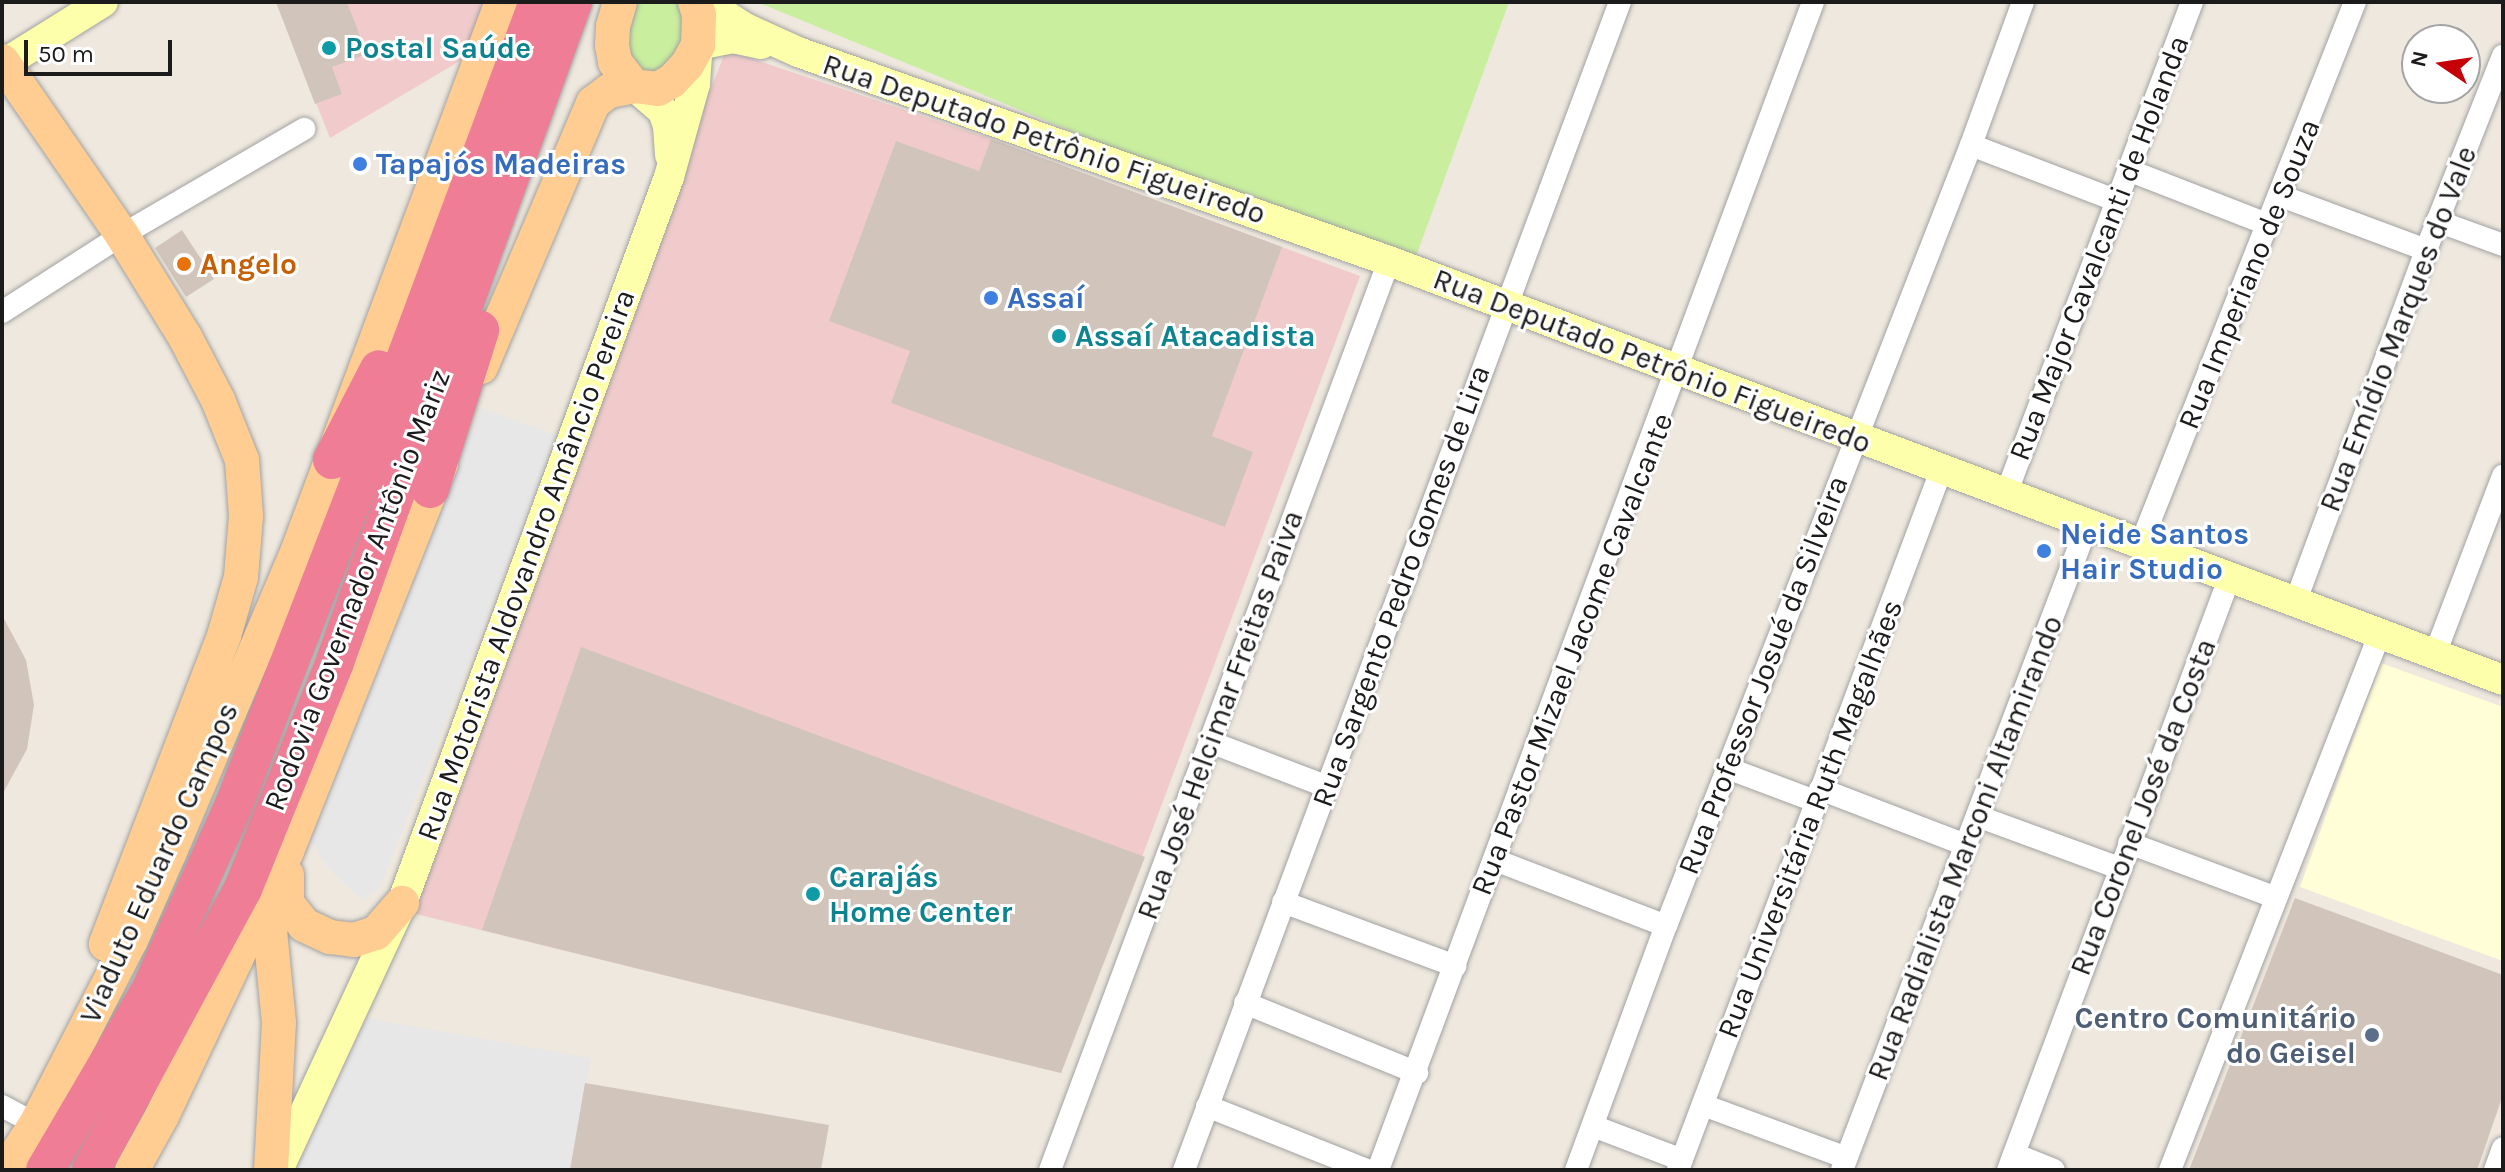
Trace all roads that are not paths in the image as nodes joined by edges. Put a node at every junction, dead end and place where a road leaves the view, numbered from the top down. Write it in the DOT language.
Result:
graph roads {
  1 [pos="103,2"];
  2 [pos="502,2"];
  3 [pos="538,2"];
  4 [pos="573,2"];
  5 [pos="620,2"];
  6 [pos="695,2"];
  7 [pos="705,2"];
  8 [pos="1620,2"];
  9 [pos="1813,2"];
  10 [pos="2023,2"];
  11 [pos="2192,2"];
  12 [pos="2355,2"];
  13 [pos="698,45"];
  14 [pos="798,52"];
  15 [pos="2503,56"];
  16 [pos="3,63"];
  17 [pos="634,86"];
  18 [pos="532,118"];
  19 [pos="304,129"];
  20 [pos="490,131"];
  21 [pos="1971,145"];
  22 [pos="2128,170"];
  23 [pos="669,177"];
  24 [pos="2281,196"];
  25 [pos="2115,200"];
  26 [pos="2437,221"];
  27 [pos="2269,225"];
  28 [pos="122,235"];
  29 [pos="2503,245"];
  30 [pos="2426,250"];
  31 [pos="1389,261"];
  32 [pos="1504,306"];
  33 [pos="2,312"];
  34 [pos="1678,370"];
  35 [pos="1854,438"];
  36 [pos="332,460"];
  37 [pos="1942,468"];
  38 [pos="2503,476"];
  39 [pos="430,489"];
  40 [pos="2006,494"];
  41 [pos="2087,526"];
  42 [pos="2140,546"];
  43 [pos="2229,579"];
  44 [pos="2295,603"];
  45 [pos="2380,633"];
  46 [pos="2435,654"];
  47 [pos="2503,680"];
  48 [pos="1210,742"];
  49 [pos="1727,768"];
  50 [pos="1328,787"];
  51 [pos="1818,795"];
  52 [pos="1977,816"];
  53 [pos="2129,843"];
  54 [pos="1966,845"];
  55 [pos="287,851"];
  56 [pos="1495,860"];
  57 [pos="2119,868"];
  58 [pos="2274,897"];
  59 [pos="1283,902"];
  60 [pos="402,903"];
  61 [pos="1666,926"];
  62 [pos="1455,966"];
  63 [pos="1245,1003"];
  64 [pos="1417,1073"];
  65 [pos="1703,1105"];
  66 [pos="2,1106"];
  67 [pos="1207,1106"];
  68 [pos="1593,1126"];
  69 [pos="48,1146"];
  70 [pos="2503,1148"];
  71 [pos="2,1157"];
  72 [pos="274,1159"];
  73 [pos="2011,1162"];
  74 [pos="1845,1164"];
  75 [pos="1680,1165"];
  76 [pos="107,1167"];
  77 [pos="6,1170"];
  78 [pos="257,1170"];
  79 [pos="1050,1170"];
  80 [pos="1184,1170"];
  81 [pos="1367,1170"];
  82 [pos="1378,1170"];
  83 [pos="1576,1170"];
  84 [pos="2054,1170"];
  85 [pos="2170,1170"];
  86 [pos="2495,1170"];
  1 -- 16 [label="street"];
  2 -- 36 [label="main road, Viaduto Eduardo Campos"];
  3 -- 20 [label="highway, Rodovia Governador Antônio Mariz"];
  4 -- 18 [label="highway, Rodovia Governador Antônio Mariz"];
  5 -- 17 [label="main road"];
  6 -- 13 [label="main road"];
  7 -- 14 [label="street, Rua Deputado Petrônio Figueiredo"];
  8 -- 32 [label="street, Rua Sargento Pedro Gomes de Lira"];
  9 -- 34 [label="street, Rua Pastor Mizael Jacome Cavalcante"];
  10 -- 21 [label="street, Rua Professor Josué da Silveira"];
  11 -- 22 [label="street, Rua Major Cavalcanti de Holanda"];
  12 -- 24 [label="street, Rua Imperiano de Souza"];
  13 -- 14 [label="street, Rua Deputado Petrônio Figueiredo"];
  13 -- 17 [label="main road"];
  13 -- 23 [label="street, Rua Motorista Aldovandro Amâncio Pereira"];
  14 -- 31 [label="street, Rua Deputado Petrônio Figueiredo"];
  15 -- 26 [label="street, Rua Emídio Marques do Vale"];
  16 -- 28 [label="main road"];
  17 -- 23 [label="street, Rua Motorista Aldovandro Amâncio Pereira"];
  17 -- 39 [label="main road"];
  18 -- 39 [label="highway"];
  18 -- 76 [label="highway, Rodovia Governador Antônio Mariz"];
  19 -- 28 [label="street"];
  20 -- 36 [label="highway"];
  20 -- 69 [label="highway, Rodovia Governador Antônio Mariz"];
  21 -- 25 [label="street"];
  21 -- 35 [label="street, Rua Professor Josué da Silveira"];
  22 -- 25 [label="street, Rua Major Cavalcanti de Holanda"];
  22 -- 27 [label="street"];
  23 -- 60 [label="street, Rua Motorista Aldovandro Amâncio Pereira"];
  24 -- 27 [label="street, Rua Imperiano de Souza"];
  24 -- 30 [label="street"];
  25 -- 40 [label="street, Rua Major Cavalcanti de Holanda"];
  26 -- 29 [label="street"];
  26 -- 30 [label="street, Rua Emídio Marques do Vale"];
  27 -- 42 [label="street, Rua Imperiano de Souza"];
  28 -- 33 [label="street"];
  28 -- 69 [label="main road"];
  30 -- 44 [label="street, Rua Emídio Marques do Vale"];
  31 -- 32 [label="street, Rua Deputado Petrônio Figueiredo"];
  31 -- 48 [label="street, Rua José Helcimar Freitas Paiva"];
  32 -- 34 [label="street, Rua Deputado Petrônio Figueiredo"];
  32 -- 50 [label="street, Rua Sargento Pedro Gomes de Lira"];
  34 -- 35 [label="street, Rua Deputado Petrônio Figueiredo"];
  34 -- 56 [label="street, Rua Pastor Mizael Jacome Cavalcante"];
  35 -- 37 [label="street, Rua Deputado Petrônio Figueiredo"];
  35 -- 49 [label="street, Rua Professor Josué da Silveira"];
  36 -- 69 [label="main road, Viaduto Eduardo Campos"];
  37 -- 40 [label="street, Rua Deputado Petrônio Figueiredo"];
  37 -- 51 [label="street, Rua Universitária Ruth Magalhães"];
  38 -- 46 [label="street"];
  39 -- 55 [label="main road"];
  40 -- 41 [label="street, Rua Deputado Petrônio Figueiredo"];
  41 -- 42 [label="street, Rua Deputado Petrônio Figueiredo"];
  41 -- 52 [label="street, Rua Radialista Marconi Altamirando"];
  42 -- 43 [label="street, Rua Deputado Petrônio Figueiredo"];
  43 -- 44 [label="street, Rua Deputado Petrônio Figueiredo"];
  43 -- 53 [label="street, Rua Coronel José da Costa"];
  44 -- 45 [label="street, Rua Deputado Petrônio Figueiredo"];
  45 -- 46 [label="street, Rua Deputado Petrônio Figueiredo"];
  45 -- 58 [label="street"];
  46 -- 47 [label="street, Rua Deputado Petrônio Figueiredo"];
  48 -- 50 [label="street"];
  48 -- 79 [label="street, Rua José Helcimar Freitas Paiva"];
  49 -- 51 [label="street"];
  49 -- 61 [label="street, Rua Professor Josué da Silveira"];
  50 -- 59 [label="street, Rua Sargento Pedro Gomes de Lira"];
  51 -- 54 [label="street"];
  51 -- 65 [label="street, Rua Universitária Ruth Magalhães"];
  52 -- 54 [label="street, Rua Radialista Marconi Altamirando"];
  52 -- 57 [label="street"];
  53 -- 57 [label="street, Rua Coronel José da Costa"];
  53 -- 58 [label="street"];
  54 -- 74 [label="street, Rua Radialista Marconi Altamirando"];
  55 -- 60 [label="main road"];
  55 -- 72 [label="main road"];
  55 -- 76 [label="main road"];
  56 -- 61 [label="street"];
  56 -- 62 [label="street, Rua Pastor Mizael Jacome Cavalcante"];
  57 -- 73 [label="street, Rua Coronel José da Costa"];
  58 -- 85 [label="street"];
  59 -- 62 [label="street"];
  59 -- 63 [label="street, Rua Sargento Pedro Gomes de Lira"];
  60 -- 72 [label="street, Rua Motorista Aldovandro Amâncio Pereira"];
  61 -- 68 [label="street, Rua Professor Josué da Silveira"];
  62 -- 64 [label="street, Rua Pastor Mizael Jacome Cavalcante"];
  63 -- 64 [label="street"];
  63 -- 67 [label="street, Rua Sargento Pedro Gomes de Lira"];
  64 -- 82 [label="street, Rua Pastor Mizael Jacome Cavalcante"];
  65 -- 74 [label="street"];
  65 -- 75 [label="street, Rua Universitária Ruth Magalhães"];
  66 -- 69 [label="street"];
  67 -- 80 [label="street, Rua Sargento Pedro Gomes de Lira"];
  67 -- 81 [label="street"];
  68 -- 75 [label="street"];
  68 -- 83 [label="street, Rua Professor Josué da Silveira"];
  69 -- 71 [label="main road"];
  69 -- 77 [label="main road, Viaduto Eduardo Campos"];
  70 -- 86 [label="street"];
  72 -- 78 [label="street, Rua Motorista Aldovandro Amâncio Pereira"];
  73 -- 84 [label="street"];
}
